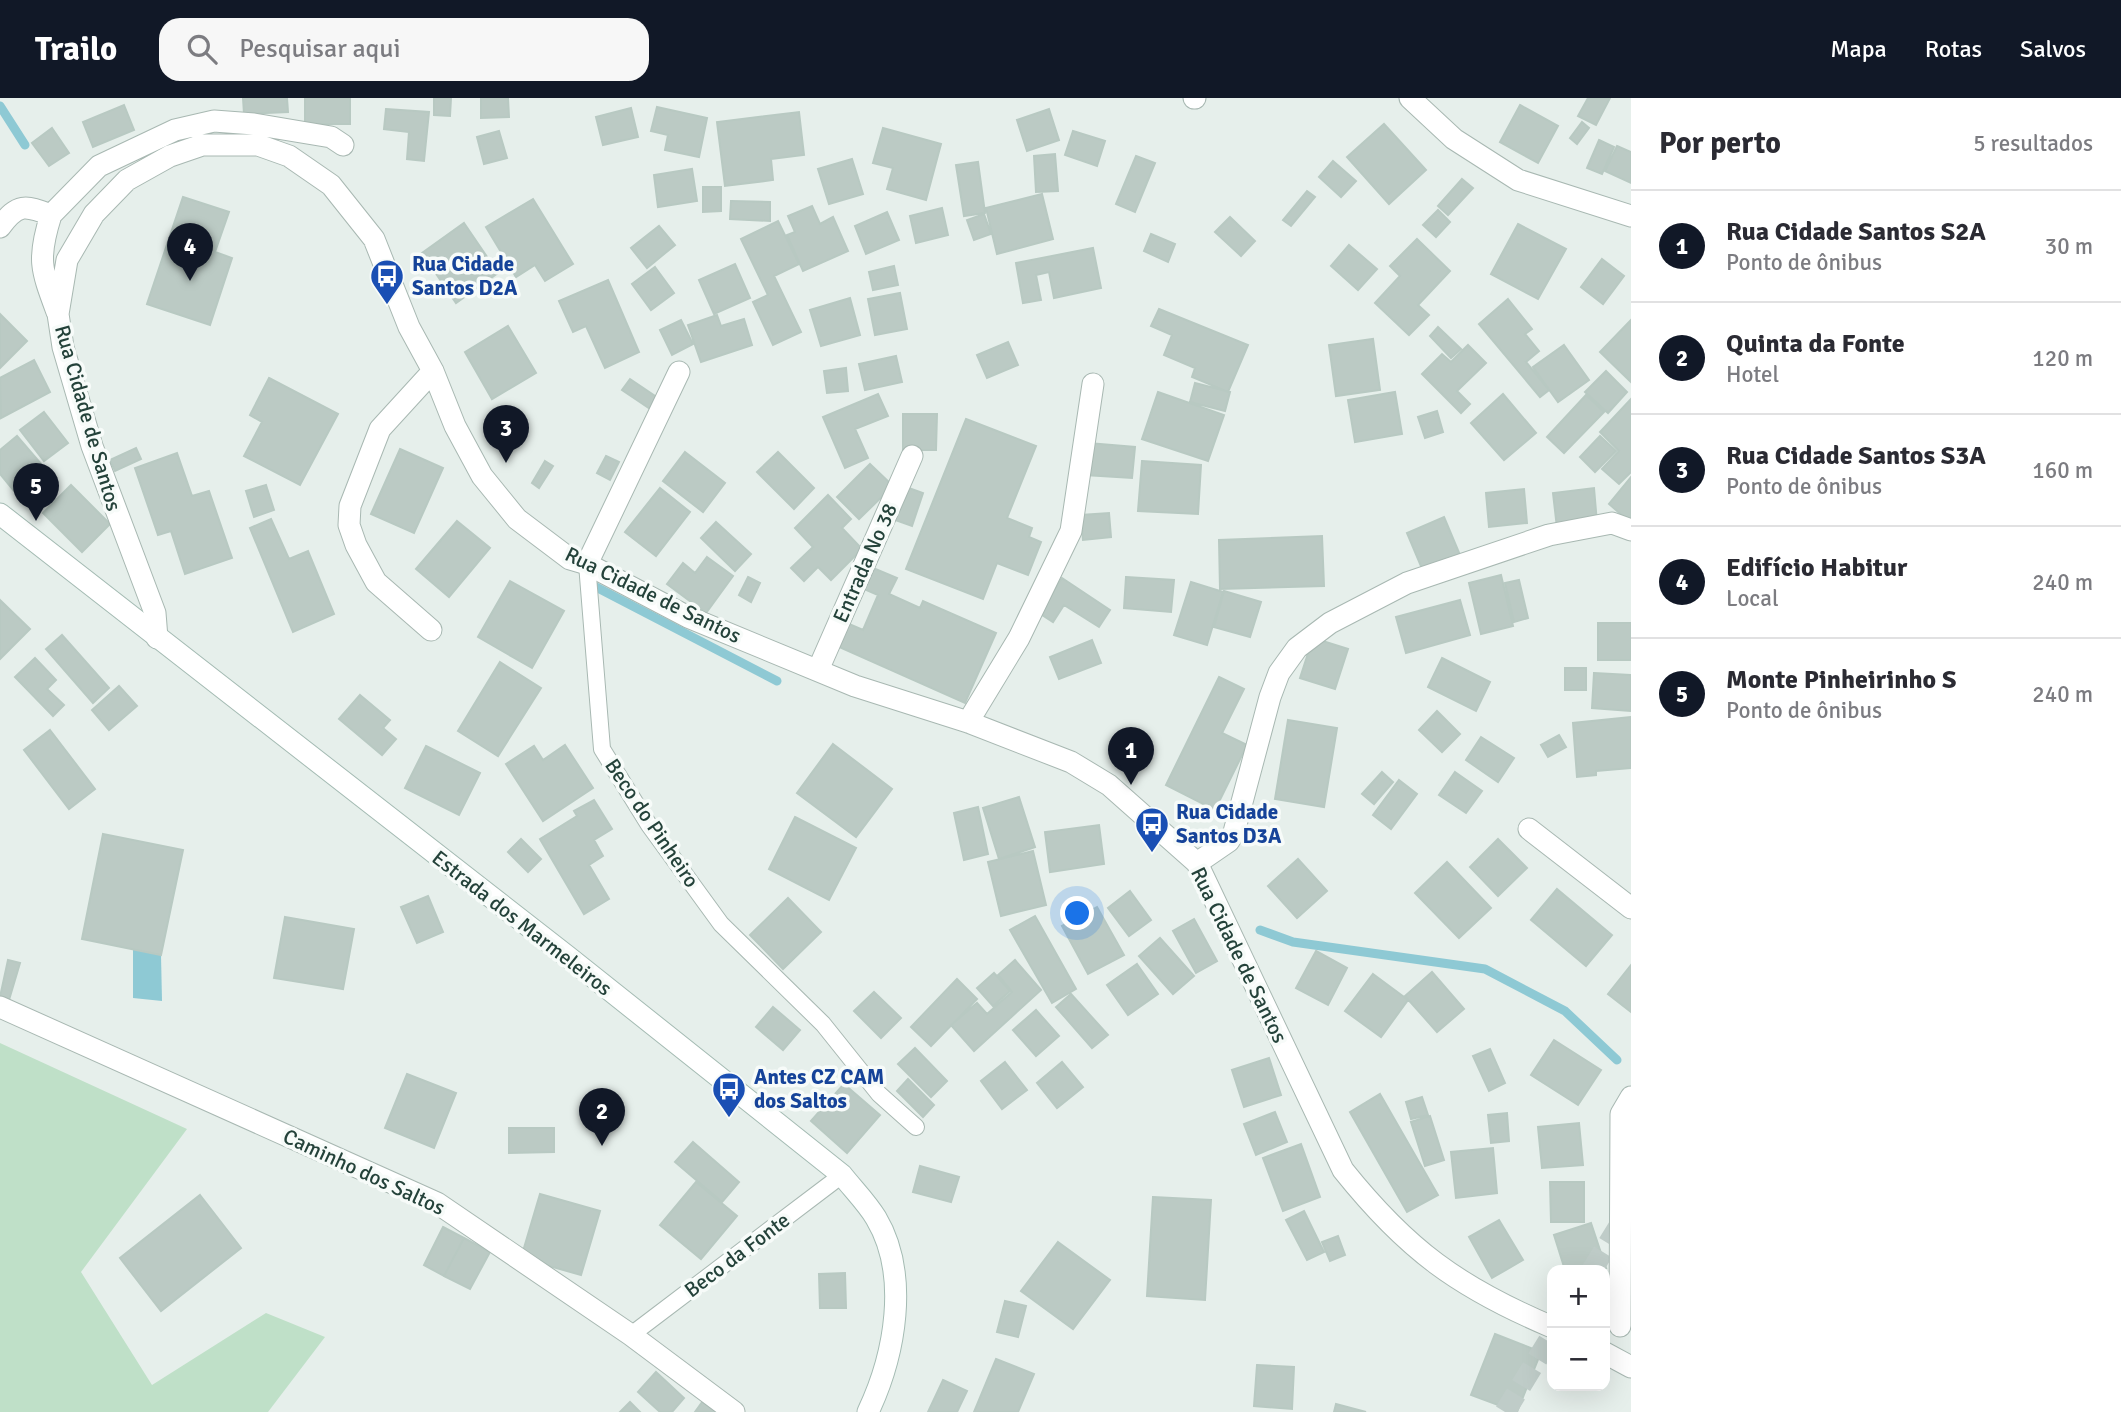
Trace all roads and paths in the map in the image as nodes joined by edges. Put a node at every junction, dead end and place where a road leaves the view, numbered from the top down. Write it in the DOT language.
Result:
graph roads {
  1 [pos="1410,98"];
  2 [pos="343,145"];
  3 [pos="51,215"];
  4 [pos="1631,216"];
  5 [pos="0,227"];
  6 [pos="58,314"];
  7 [pos="433,371"];
  8 [pos="679,372"];
  9 [pos="1093,384"];
  10 [pos="912,456"];
  11 [pos="0,514"];
  12 [pos="1631,530"];
  13 [pos="587,564"];
  14 [pos="431,630"];
  15 [pos="157,638"];
  16 [pos="818,670"];
  17 [pos="968,722"];
  18 [pos="1529,829"];
  19 [pos="1197,863"];
  20 [pos="1631,908"];
  21 [pos="0,1007"];
  22 [pos="1631,1097"];
  23 [pos="916,1127"];
  24 [pos="842,1175"];
  25 [pos="1547,1325"];
  26 [pos="1619,1326"];
  27 [pos="631,1335"];
  28 [pos="1610,1356"];
  29 [pos="1631,1367"];
  30 [pos="734,1412"];
  31 [pos="868,1412"];
  1 -- 4 [label="street"];
  2 -- 3 [label="street"];
  3 -- 5 [label="street"];
  3 -- 6 [label="street"];
  6 -- 7 [label="street, Rua Cidade de Santos"];
  6 -- 15 [label="street, Rua Cidade de Santos"];
  7 -- 13 [label="street, Rua Cidade de Santos"];
  7 -- 14 [label="street"];
  8 -- 13 [label="street"];
  9 -- 17 [label="street"];
  10 -- 16 [label="street, Entrada No 38"];
  11 -- 15 [label="street, Estrada dos Marmeleiros"];
  12 -- 19 [label="street"];
  13 -- 16 [label="street, Rua Cidade de Santos"];
  13 -- 23 [label="lane, Beco do Pinheiro"];
  15 -- 24 [label="street, Estrada dos Marmeleiros"];
  16 -- 17 [label="street, Rua Cidade de Santos"];
  17 -- 19 [label="street, Rua Cidade de Santos"];
  18 -- 20 [label="street"];
  19 -- 25 [label="street, Rua Cidade de Santos"];
  21 -- 27 [label="street, Caminho dos Saltos"];
  22 -- 26 [label="street"];
  24 -- 27 [label="lane, Beco da Fonte"];
  24 -- 31 [label="street, Estrada dos Marmeleiros"];
  27 -- 30 [label="street, Caminho dos Saltos"];
  28 -- 29 [label="street"];
}
